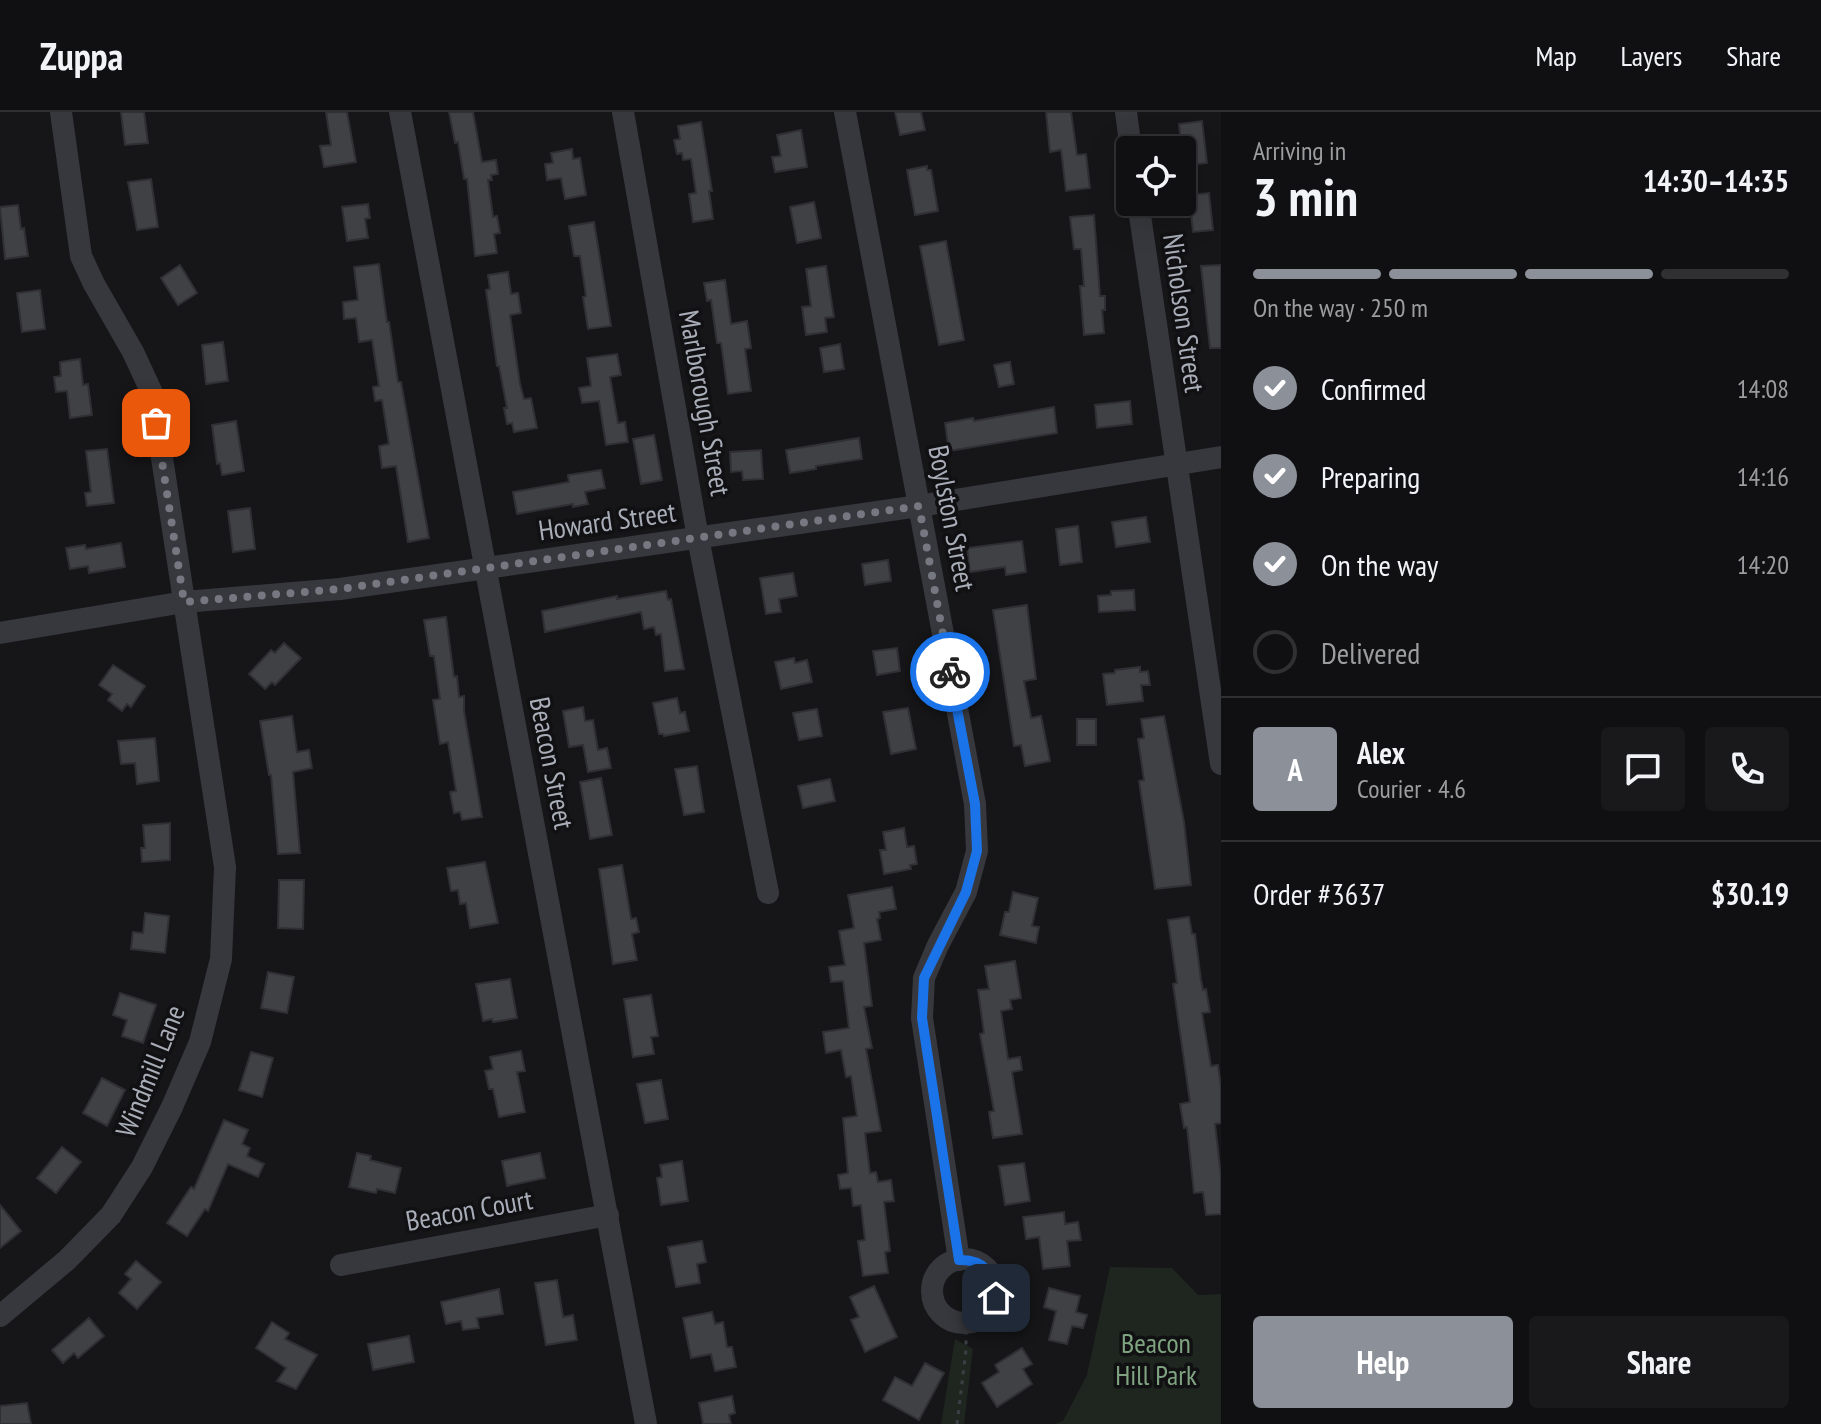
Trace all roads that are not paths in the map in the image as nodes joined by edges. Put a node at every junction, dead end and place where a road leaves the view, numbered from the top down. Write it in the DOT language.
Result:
graph roads {
  1 [pos="61,112"];
  2 [pos="400,112"];
  3 [pos="623,112"];
  4 [pos="845,112"];
  5 [pos="1126,112"];
  6 [pos="1129,136"];
  7 [pos="1140,216"];
  8 [pos="1221,457"];
  9 [pos="1175,464"];
  10 [pos="919,506"];
  11 [pos="698,538"];
  12 [pos="485,568"];
  13 [pos="184,602"];
  14 [pos="0,633"];
  15 [pos="1221,764"];
  16 [pos="768,893"];
  17 [pos="608,1215"];
  18 [pos="959,1260"];
  19 [pos="341,1265"];
  20 [pos="0,1316"];
  21 [pos="646,1424"];
  1 -- 13 [label="street, Windmill Lane"];
  2 -- 12 [label="street, Beacon Street"];
  3 -- 11 [label="street, Marlborough Street"];
  4 -- 10 [label="street, Boylston Street"];
  5 -- 6 [label="street"];
  7 -- 9 [label="street, Nicholson Street"];
  8 -- 9 [label="street, Howard Street"];
  9 -- 10 [label="street, Howard Street"];
  9 -- 15 [label="street, Nicholson Street"];
  10 -- 11 [label="street, Howard Street"];
  10 -- 18 [label="street, Boylston Street"];
  11 -- 12 [label="street, Howard Street"];
  11 -- 16 [label="street, Marlborough Street"];
  12 -- 13 [label="street, Howard Street"];
  12 -- 17 [label="street, Beacon Street"];
  13 -- 14 [label="street, Howard Street"];
  13 -- 20 [label="street, Windmill Lane"];
  17 -- 19 [label="street, Beacon Court"];
  17 -- 21 [label="street, Beacon Street"];
  18 -- 18 [label="street"];
}
